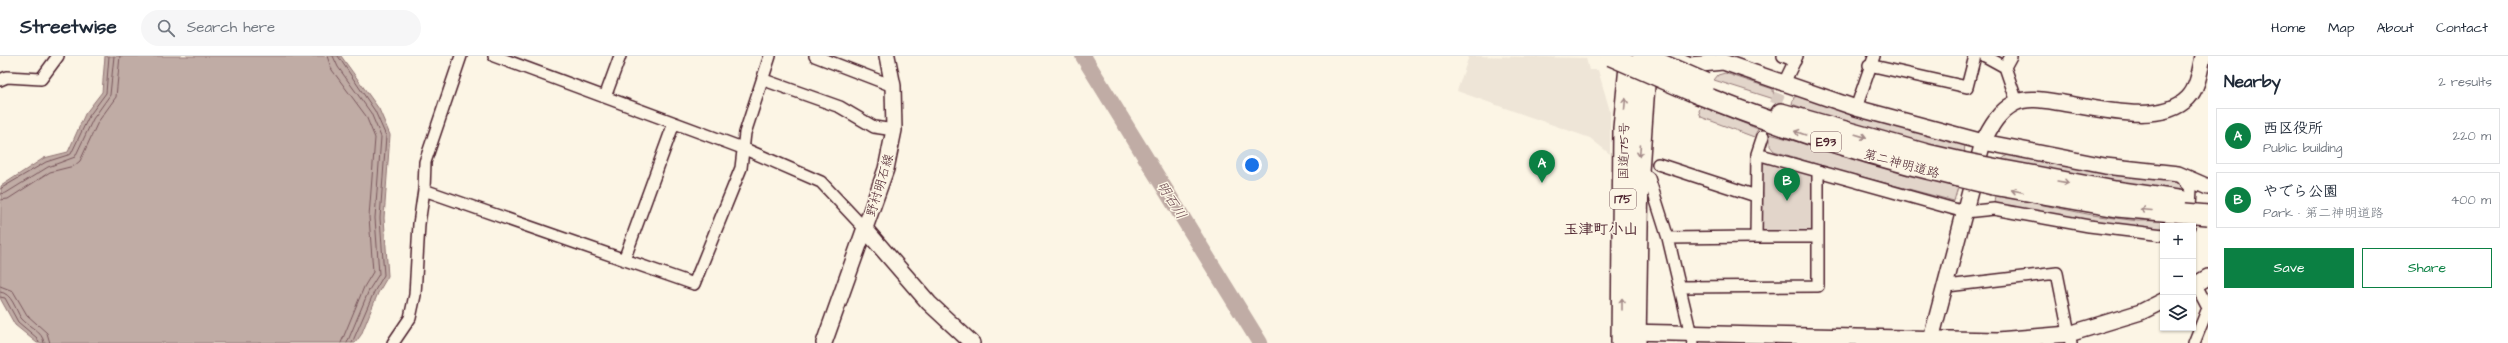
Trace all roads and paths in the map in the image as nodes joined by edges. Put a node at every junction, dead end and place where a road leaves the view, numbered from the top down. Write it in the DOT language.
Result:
graph roads {
  1 [pos="58,56"];
  2 [pos="461,56"];
  3 [pos="494,56"];
  4 [pos="620,56"];
  5 [pos="887,56"];
  6 [pos="1603,56"];
  7 [pos="1611,56"];
  8 [pos="1670,56"];
  9 [pos="1783,56"];
  10 [pos="1974,56"];
  11 [pos="1985,56"];
  12 [pos="2011,56"];
  13 [pos="2203,56"];
  14 [pos="767,57"];
  15 [pos="820,57"];
  16 [pos="1796,58"];
  17 [pos="1639,59"];
  18 [pos="1871,61"];
  19 [pos="2005,67"];
  20 [pos="0,80"];
  21 [pos="764,80"];
  22 [pos="1783,85"];
  23 [pos="893,86"];
  24 [pos="605,97"];
  25 [pos="2016,102"];
  26 [pos="1856,108"];
  27 [pos="674,123"];
  28 [pos="894,130"];
  29 [pos="1763,136"];
  30 [pos="1983,142"];
  31 [pos="745,149"];
  32 [pos="1757,154"];
  33 [pos="1658,164"];
  34 [pos="1638,171"];
  35 [pos="1818,171"];
  36 [pos="2178,174"];
  37 [pos="2208,187"];
  38 [pos="424,190"];
  39 [pos="1756,196"];
  40 [pos="2208,203"];
  41 [pos="1965,212"];
  42 [pos="2186,213"];
  43 [pos="2208,215"];
  44 [pos="865,229"];
  45 [pos="2160,235"];
  46 [pos="1756,237"];
  47 [pos="1817,237"];
  48 [pos="1668,238"];
  49 [pos="624,260"];
  50 [pos="2199,283"];
  51 [pos="1946,286"];
  52 [pos="1680,287"];
  53 [pos="2160,302"];
  54 [pos="1629,338"];
  55 [pos="1692,338"];
  56 [pos="2070,339"];
  57 [pos="1931,340"];
  58 [pos="393,343"];
  59 [pos="824,343"];
  60 [pos="972,343"];
  61 [pos="2194,343"];
  1 -- 20 [label="street"];
  2 -- 38 [label="street"];
  3 -- 24 [label="street"];
  4 -- 24 [label="street"];
  5 -- 23 [label="street, 野村明石線"];
  6 -- 17 [label="highway, bridge"];
  7 -- 17 [label="highway, 第二神明道路 / E93, bridge"];
  8 -- 22 [label="street"];
  9 -- 16 [label="street"];
  10 -- 18 [label="street"];
  11 -- 19 [label="street"];
  12 -- 19 [label="street"];
  13 -- 25 [label="street"];
  14 -- 21 [label="street"];
  15 -- 23 [label="street"];
  16 -- 22 [label="street"];
  17 -- 34 [label="highway, 国道175号 / 175, one-way"];
  17 -- 42 [label="highway, 第二神明道路 / E93, bridge"];
  54 -- 17 [label="highway, 国道175号 / 175, one-way"];
  18 -- 26 [label="street"];
  19 -- 25 [label="street"];
  21 -- 28 [label="street"];
  21 -- 31 [label="street"];
  22 -- 26 [label="street"];
  23 -- 28 [label="street, 野村明石線"];
  24 -- 27 [label="street"];
  25 -- 30 [label="street"];
  26 -- 30 [label="street"];
  27 -- 31 [label="street"];
  27 -- 49 [label="street"];
  28 -- 44 [label="street, 野村明石線"];
  29 -- 32 [label="street"];
  30 -- 36 [label="street"];
  30 -- 41 [label="street"];
  31 -- 44 [label="street"];
  31 -- 49 [label="street"];
  32 -- 35 [label="street"];
  32 -- 39 [label="street"];
  33 -- 39 [label="street"];
  34 -- 48 [label="street"];
  34 -- 54 [label="highway, 国道175号 / 175"];
  35 -- 41 [label="street"];
  35 -- 47 [label="street"];
  36 -- 37 [label="street"];
  36 -- 42 [label="street"];
  38 -- 49 [label="street"];
  38 -- 58 [label="street"];
  39 -- 46 [label="street"];
  40 -- 42 [label="highway, 第二神明道路 / E93"];
  41 -- 45 [label="street"];
  41 -- 51 [label="street"];
  42 -- 43 [label="highway, 第二神明道路 / E93, bridge"];
  44 -- 59 [label="street"];
  44 -- 60 [label="street, 野村明石線"];
  46 -- 47 [label="street"];
  46 -- 48 [label="street"];
  47 -- 52 [label="street"];
  48 -- 52 [label="street"];
  50 -- 61 [label="street"];
  51 -- 56 [label="street"];
  51 -- 57 [label="street"];
  52 -- 55 [label="street"];
  53 -- 56 [label="street"];
  54 -- 55 [label="street"];
  55 -- 57 [label="street"];
  56 -- 57 [label="street"];
}
